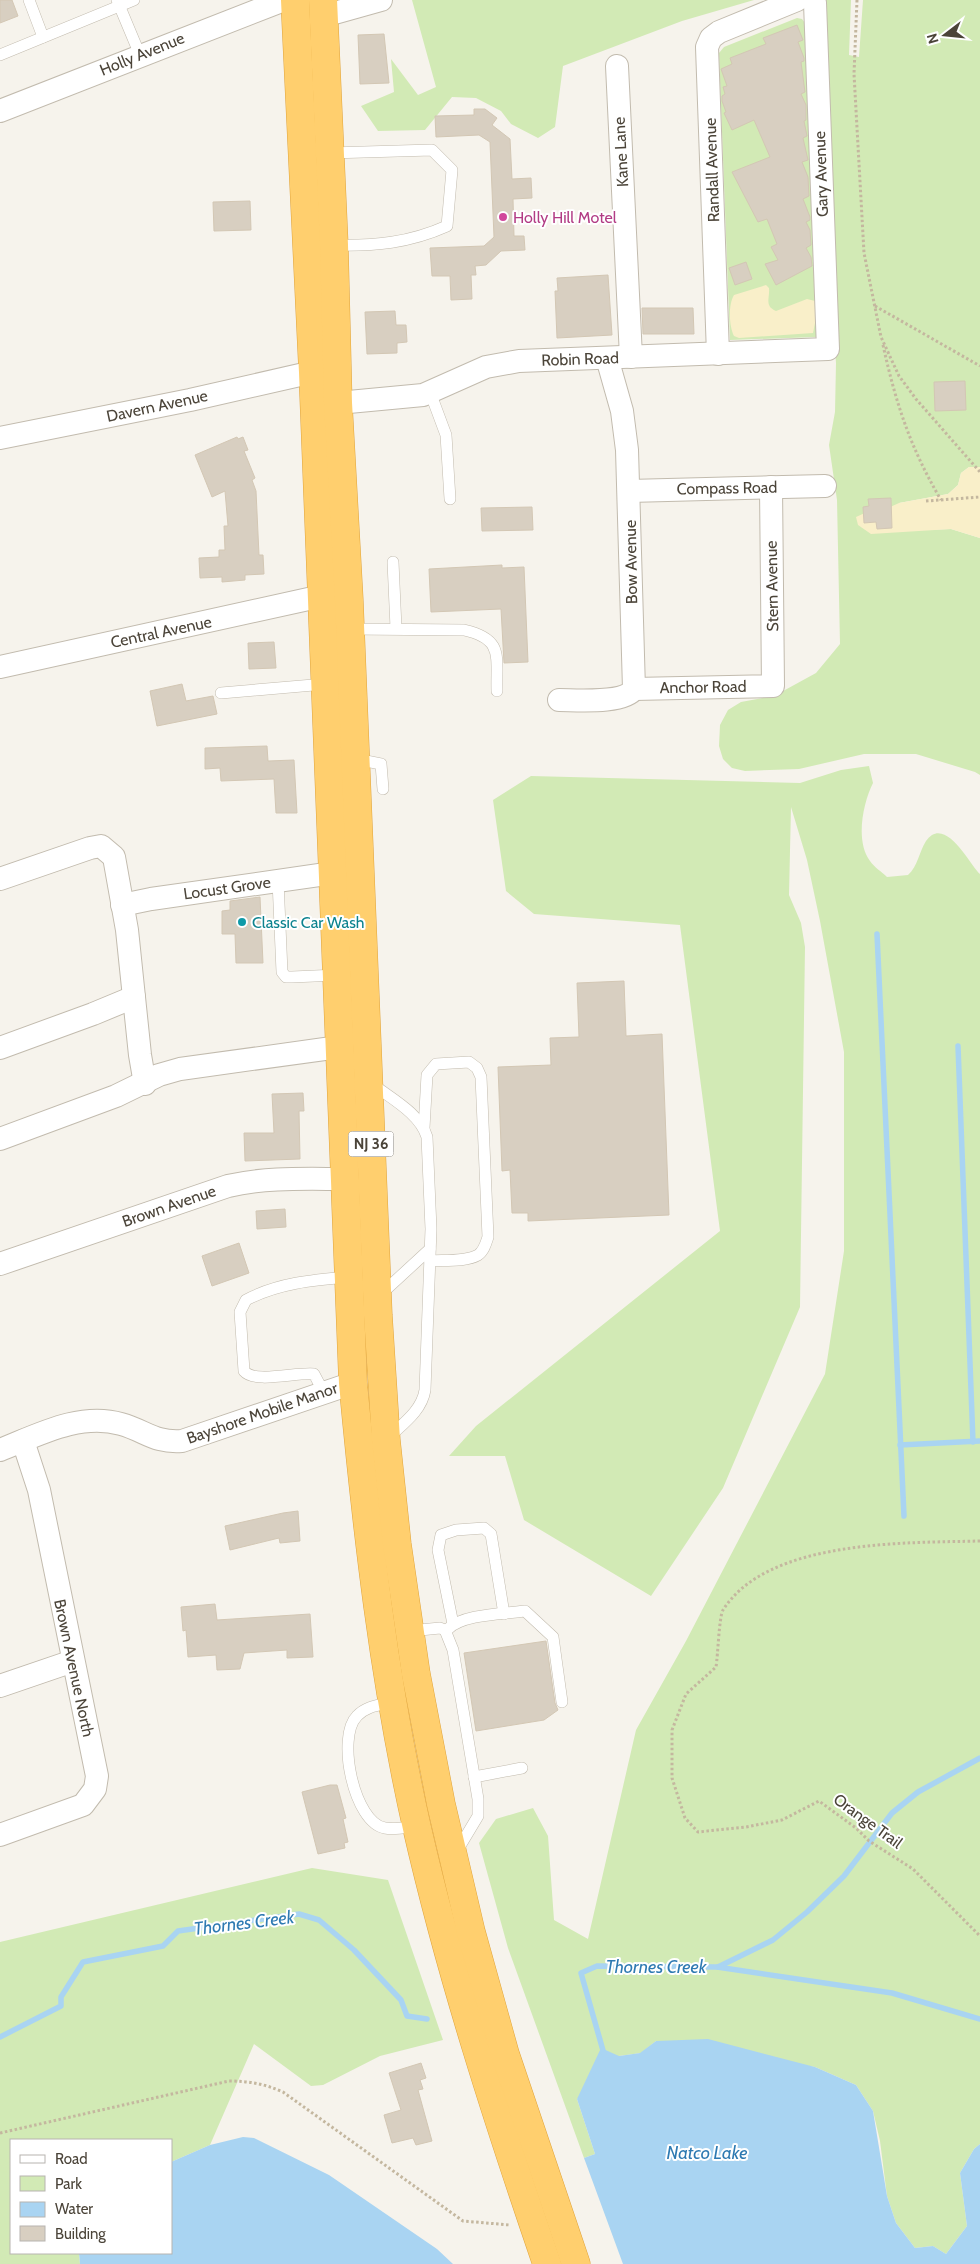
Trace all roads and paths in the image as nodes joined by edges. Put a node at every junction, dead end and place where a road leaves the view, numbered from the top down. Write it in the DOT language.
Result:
graph roads {
  1 [pos="29,0"];
  2 [pos="134,0"];
  3 [pos="284,0"];
  4 [pos="295,0"];
  5 [pos="381,0"];
  6 [pos="797,0"];
  7 [pos="813,0"];
  8 [pos="857,0"];
  9 [pos="118,3"];
  10 [pos="326,5"];
  11 [pos="43,37"];
  12 [pos="0,54"];
  13 [pos="140,54"];
  14 [pos="617,66"];
  15 [pos="0,111"];
  16 [pos="330,153"];
  17 [pos="334,245"];
  18 [pos="875,306"];
  19 [pos="881,337"];
  20 [pos="828,349"];
  21 [pos="718,354"];
  22 [pos="631,357"];
  23 [pos="607,358"];
  24 [pos="980,366"];
  25 [pos="312,372"];
  26 [pos="430,392"];
  27 [pos="338,403"];
  28 [pos="0,438"];
  29 [pos="980,472"];
  30 [pos="825,486"];
  31 [pos="771,487"];
  32 [pos="629,491"];
  33 [pos="980,497"];
  34 [pos="450,499"];
  35 [pos="940,500"];
  36 [pos="926,501"];
  37 [pos="392,562"];
  38 [pos="322,596"];
  39 [pos="396,628"];
  40 [pos="351,629"];
  41 [pos="0,667"];
  42 [pos="325,684"];
  43 [pos="773,686"];
  44 [pos="634,689"];
  45 [pos="497,691"];
  46 [pos="221,693"];
  47 [pos="558,700"];
  48 [pos="356,759"];
  49 [pos="383,789"];
  50 [pos="333,873"];
  51 [pos="0,879"];
  52 [pos="278,881"];
  53 [pos="122,905"];
  54 [pos="337,975"];
  55 [pos="134,997"];
  56 [pos="339,1046"];
  57 [pos="0,1048"];
  58 [pos="368,1080"];
  59 [pos="145,1084"];
  60 [pos="424,1128"];
  61 [pos="0,1139"];
  62 [pos="344,1179"];
  63 [pos="430,1255"];
  64 [pos="0,1264"];
  65 [pos="348,1277"];
  66 [pos="377,1298"];
  67 [pos="353,1383"];
  68 [pos="323,1392"];
  69 [pos="386,1440"];
  70 [pos="24,1441"];
  71 [pos="0,1450"];
  72 [pos="980,1541"];
  73 [pos="504,1614"];
  74 [pos="449,1628"];
  75 [pos="410,1630"];
  76 [pos="73,1661"];
  77 [pos="0,1686"];
  78 [pos="393,1702"];
  79 [pos="562,1702"];
  80 [pos="522,1768"];
  81 [pos="474,1777"];
  82 [pos="416,1826"];
  83 [pos="0,1835"];
  84 [pos="453,1857"];
  85 [pos="980,1936"];
  86 [pos="0,2134"];
  87 [pos="534,2227"];
  88 [pos="547,2264"];
  89 [pos="576,2264"];
  1 -- 11 [label="lane"];
  2 -- 9 [label="lane"];
  3 -- 13 [label="street, Holly Avenue"];
  4 -- 25 [label="highway, NJ 36"];
  5 -- 10 [label="street"];
  6 -- 21 [label="street, Randall Avenue"];
  7 -- 20 [label="street, Gary Avenue"];
  8 -- 18 [label="path"];
  9 -- 11 [label="lane"];
  9 -- 13 [label="lane"];
  10 -- 16 [label="highway, NJ 36"];
  11 -- 12 [label="lane"];
  13 -- 15 [label="street, Holly Avenue"];
  14 -- 22 [label="street, Kane Lane"];
  16 -- 17 [label="highway, NJ 36"];
  16 -- 17 [label="lane"];
  17 -- 27 [label="highway, NJ 36"];
  18 -- 19 [label="path"];
  18 -- 24 [label="path"];
  19 -- 29 [label="path"];
  19 -- 35 [label="path"];
  20 -- 21 [label="street, Robin Road"];
  21 -- 22 [label="street, Robin Road"];
  22 -- 23 [label="street, Robin Road"];
  23 -- 26 [label="street, Robin Road"];
  23 -- 32 [label="street, Bow Avenue"];
  25 -- 28 [label="street, Davern Avenue"];
  25 -- 38 [label="highway, NJ 36"];
  26 -- 27 [label="street, Robin Road"];
  26 -- 34 [label="lane"];
  27 -- 40 [label="highway, NJ 36"];
  30 -- 31 [label="street, Compass Road"];
  31 -- 32 [label="street, Compass Road"];
  31 -- 43 [label="street, Stern Avenue"];
  32 -- 44 [label="street, Bow Avenue"];
  33 -- 35 [label="path"];
  35 -- 36 [label="path"];
  37 -- 39 [label="lane"];
  38 -- 41 [label="street, Central Avenue"];
  38 -- 42 [label="highway, NJ 36"];
  39 -- 40 [label="lane"];
  39 -- 45 [label="lane"];
  40 -- 48 [label="highway, NJ 36"];
  42 -- 46 [label="lane"];
  42 -- 50 [label="highway, NJ 36"];
  43 -- 44 [label="street, Anchor Road"];
  44 -- 47 [label="street"];
  48 -- 49 [label="lane"];
  48 -- 58 [label="highway, NJ 36"];
  50 -- 52 [label="street, Locust Grove"];
  50 -- 54 [label="highway, NJ 36"];
  51 -- 53 [label="street"];
  52 -- 53 [label="street, Locust Grove"];
  52 -- 54 [label="lane"];
  53 -- 55 [label="street"];
  54 -- 56 [label="highway, NJ 36"];
  55 -- 57 [label="street"];
  55 -- 59 [label="street"];
  56 -- 59 [label="street"];
  56 -- 62 [label="highway, NJ 36"];
  58 -- 60 [label="lane"];
  58 -- 66 [label="highway, NJ 36"];
  59 -- 61 [label="street"];
  60 -- 63 [label="lane"];
  60 -- 63 [label="lane"];
  62 -- 64 [label="street, Brown Avenue"];
  62 -- 65 [label="highway, NJ 36"];
  63 -- 66 [label="lane"];
  63 -- 69 [label="lane"];
  65 -- 67 [label="highway, NJ 36"];
  65 -- 68 [label="lane"];
  66 -- 69 [label="highway, NJ 36"];
  67 -- 68 [label="street, Bayshore Mobile Manor"];
  67 -- 78 [label="highway, NJ 36"];
  68 -- 70 [label="street, Bayshore Mobile Manor"];
  69 -- 75 [label="highway, NJ 36"];
  70 -- 71 [label="street, Bayshore Mobile Manor"];
  70 -- 76 [label="street, Brown Avenue North"];
  72 -- 85 [label="path, Orange Trail"];
  73 -- 74 [label="lane"];
  73 -- 74 [label="lane"];
  73 -- 79 [label="lane"];
  74 -- 75 [label="lane"];
  74 -- 81 [label="lane"];
  75 -- 84 [label="highway, NJ 36"];
  76 -- 77 [label="street"];
  76 -- 83 [label="street, Brown Avenue North"];
  78 -- 82 [label="highway, NJ 36"];
  78 -- 82 [label="lane"];
  80 -- 81 [label="lane"];
  81 -- 84 [label="lane"];
  82 -- 87 [label="highway, NJ 36"];
  84 -- 89 [label="highway, NJ 36"];
  86 -- 87 [label="path"];
  87 -- 88 [label="highway, NJ 36"];
}
